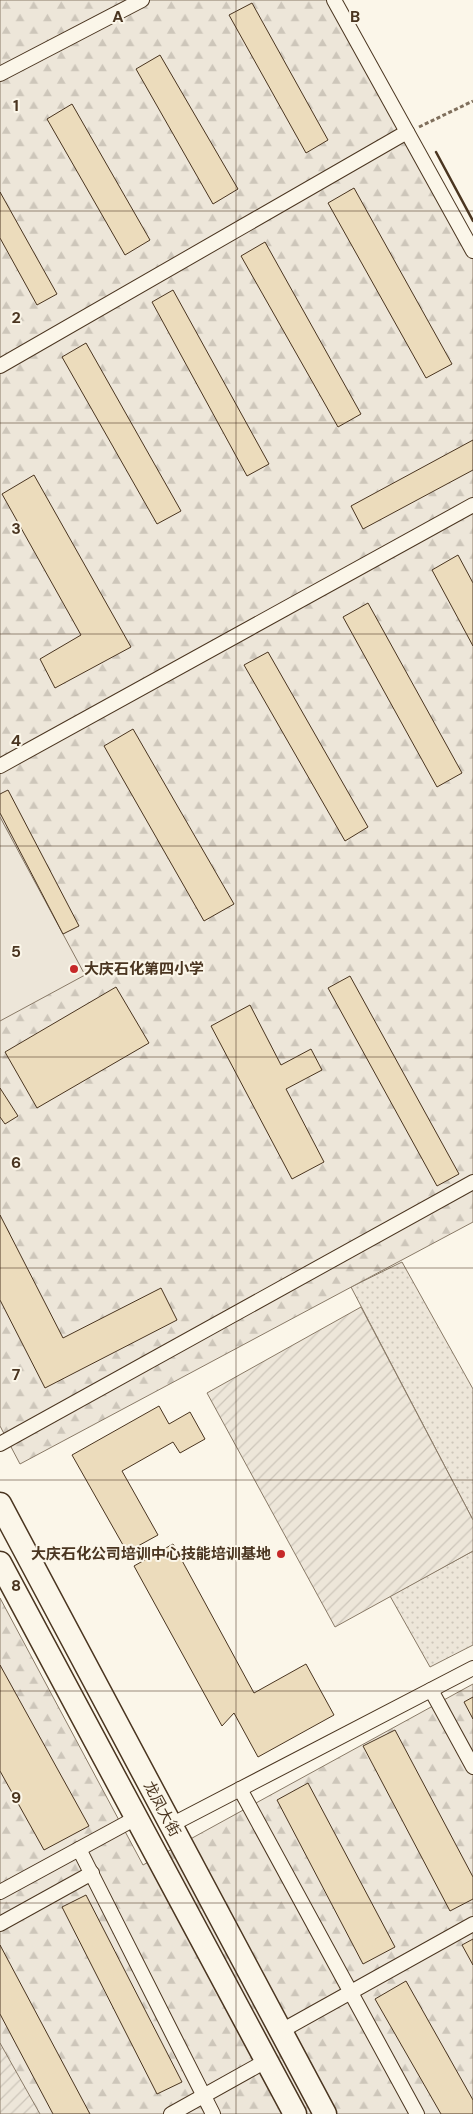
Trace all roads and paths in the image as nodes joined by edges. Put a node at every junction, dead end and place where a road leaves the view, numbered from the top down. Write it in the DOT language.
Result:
graph roads {
  1 [pos="142,0"];
  2 [pos="334,0"];
  3 [pos="0,74"];
  4 [pos="473,101"];
  5 [pos="407,132"];
  6 [pos="473,251"];
  7 [pos="0,366"];
  8 [pos="473,505"];
  9 [pos="0,766"];
  10 [pos="473,1182"];
  11 [pos="0,1444"];
  12 [pos="0,1504"];
  13 [pos="0,1563"];
  14 [pos="473,1668"];
  15 [pos="431,1690"];
  16 [pos="473,1768"];
  17 [pos="240,1790"];
  18 [pos="136,1818"];
  19 [pos="171,1825"];
  20 [pos="79,1849"];
  21 [pos="92,1873"];
  22 [pos="0,1892"];
  23 [pos="0,1924"];
  24 [pos="473,1924"];
  25 [pos="350,1992"];
  26 [pos="281,2031"];
  27 [pos="266,2060"];
  28 [pos="203,2096"];
  29 [pos="171,2114"];
  30 [pos="213,2114"];
  31 [pos="295,2114"];
  32 [pos="325,2114"];
  33 [pos="417,2114"];
  1 -- 3 [label="street"];
  2 -- 5 [label="street"];
  4 -- 5 [label="path"];
  5 -- 6 [label="street"];
  5 -- 7 [label="street"];
  8 -- 9 [label="street"];
  10 -- 11 [label="street"];
  12 -- 19 [label="main road, 龙凤大街"];
  13 -- 18 [label="main road, 龙凤大街"];
  14 -- 15 [label="street"];
  15 -- 16 [label="street"];
  15 -- 17 [label="street"];
  17 -- 19 [label="street"];
  17 -- 25 [label="street"];
  18 -- 20 [label="street"];
  18 -- 27 [label="main road, 龙凤大街"];
  19 -- 26 [label="main road, 龙凤大街"];
  20 -- 21 [label="street"];
  20 -- 22 [label="street"];
  21 -- 23 [label="street"];
  21 -- 28 [label="street"];
  24 -- 25 [label="street"];
  25 -- 26 [label="street"];
  25 -- 33 [label="street"];
  26 -- 32 [label="main road, 龙凤大街"];
  27 -- 28 [label="street"];
  27 -- 31 [label="main road, 龙凤大街"];
  28 -- 29 [label="street"];
  28 -- 30 [label="street"];
}
